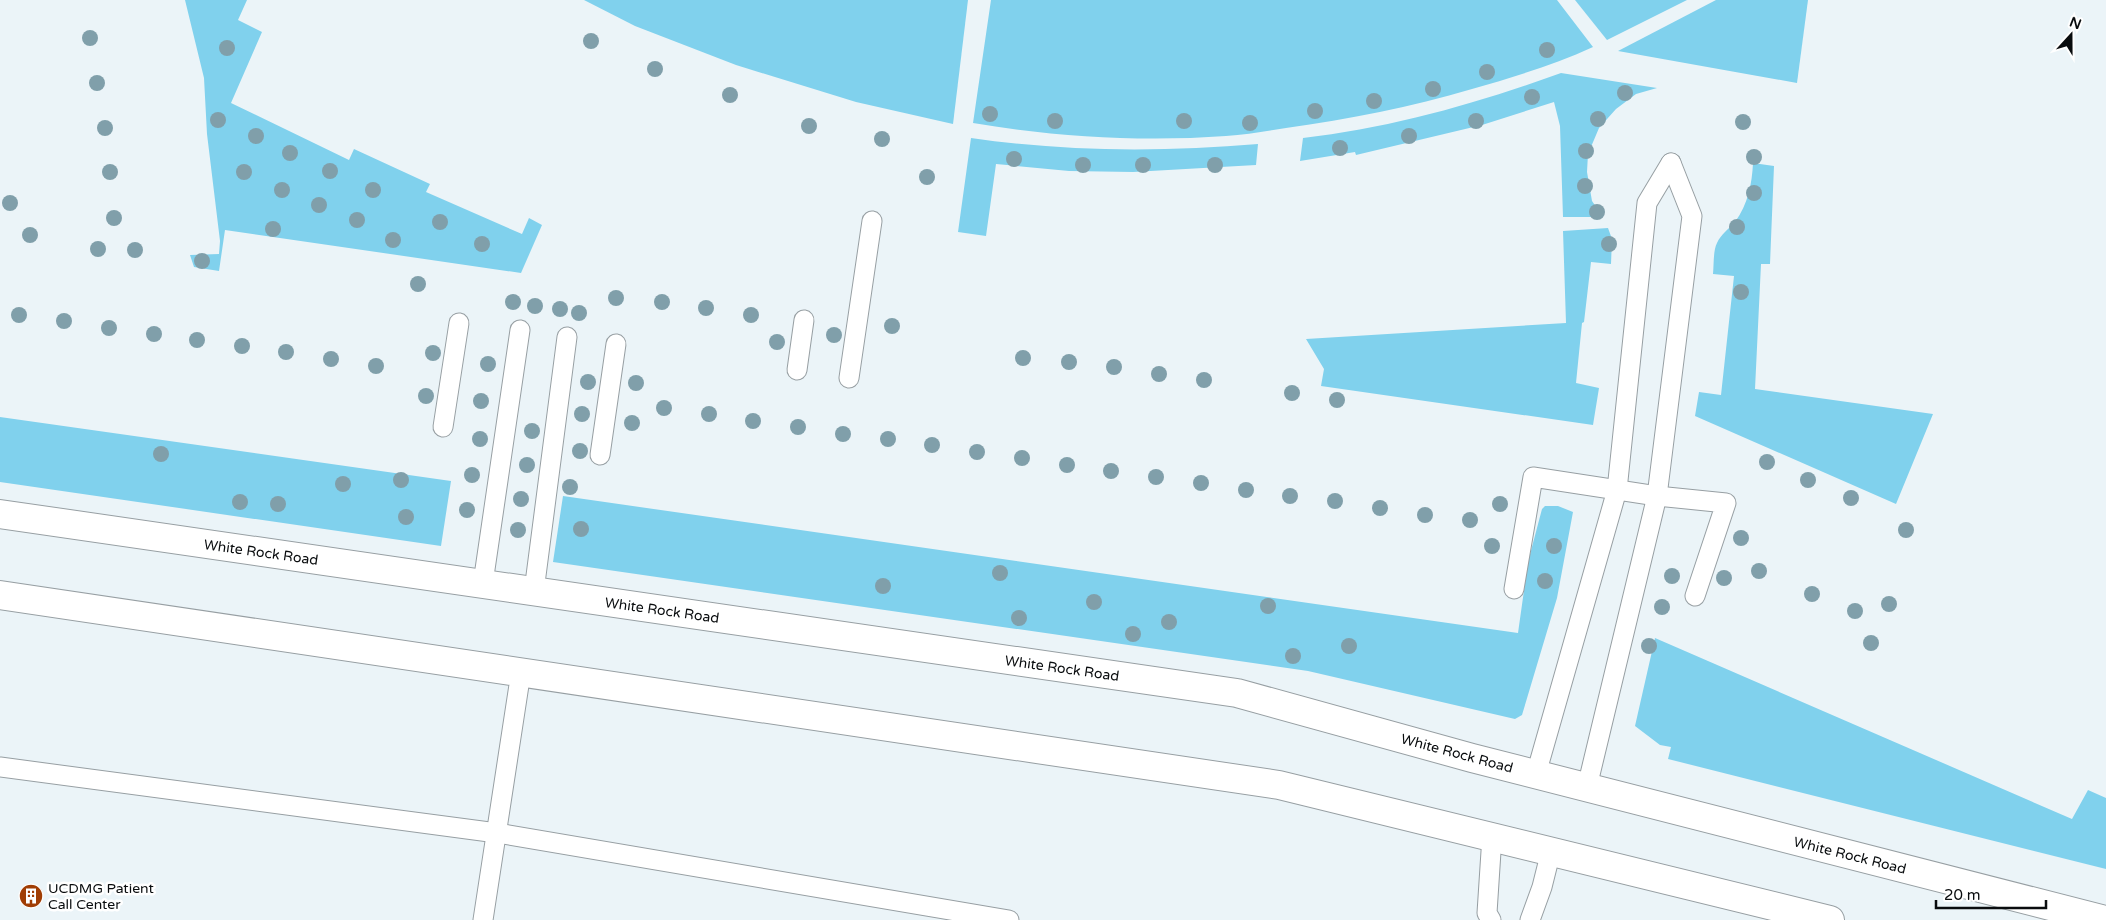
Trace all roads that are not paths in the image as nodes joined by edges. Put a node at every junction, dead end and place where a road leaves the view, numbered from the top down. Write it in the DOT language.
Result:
graph roads {
  1 [pos="872,221"];
  2 [pos="804,320"];
  3 [pos="459,323"];
  4 [pos="520,330"];
  5 [pos="567,337"];
  6 [pos="616,344"];
  7 [pos="797,370"];
  8 [pos="849,378"];
  9 [pos="444,427"];
  10 [pos="600,455"];
  11 [pos="1617,490"];
  12 [pos="1657,496"];
  13 [pos="0,514"];
  14 [pos="483,584"];
  15 [pos="1514,588"];
  16 [pos="534,591"];
  17 [pos="0,595"];
  18 [pos="1695,596"];
  19 [pos="521,672"];
  20 [pos="0,767"];
  21 [pos="1536,774"];
  22 [pos="1587,787"];
  23 [pos="497,833"];
  24 [pos="1492,836"];
  25 [pos="1551,851"];
  26 [pos="483,920"];
  27 [pos="1009,920"];
  28 [pos="1491,920"];
  29 [pos="1530,920"];
  30 [pos="1830,920"];
  31 [pos="2105,920"];
  1 -- 8 [label="lane"];
  2 -- 7 [label="lane"];
  3 -- 9 [label="lane"];
  4 -- 14 [label="lane"];
  5 -- 16 [label="lane"];
  6 -- 10 [label="lane"];
  11 -- 12 [label="lane"];
  11 -- 12 [label="lane"];
  11 -- 15 [label="lane"];
  11 -- 21 [label="lane"];
  12 -- 18 [label="lane"];
  12 -- 22 [label="lane"];
  13 -- 14 [label="main road, White Rock Road"];
  14 -- 16 [label="main road, White Rock Road"];
  16 -- 21 [label="main road, White Rock Road"];
  17 -- 19 [label="main road"];
  19 -- 23 [label="lane"];
  19 -- 24 [label="main road"];
  20 -- 23 [label="lane"];
  21 -- 22 [label="main road, White Rock Road"];
  22 -- 31 [label="main road, White Rock Road"];
  23 -- 26 [label="lane"];
  23 -- 27 [label="lane"];
  24 -- 25 [label="main road"];
  24 -- 28 [label="lane"];
  25 -- 29 [label="lane"];
  25 -- 30 [label="main road"];
}
